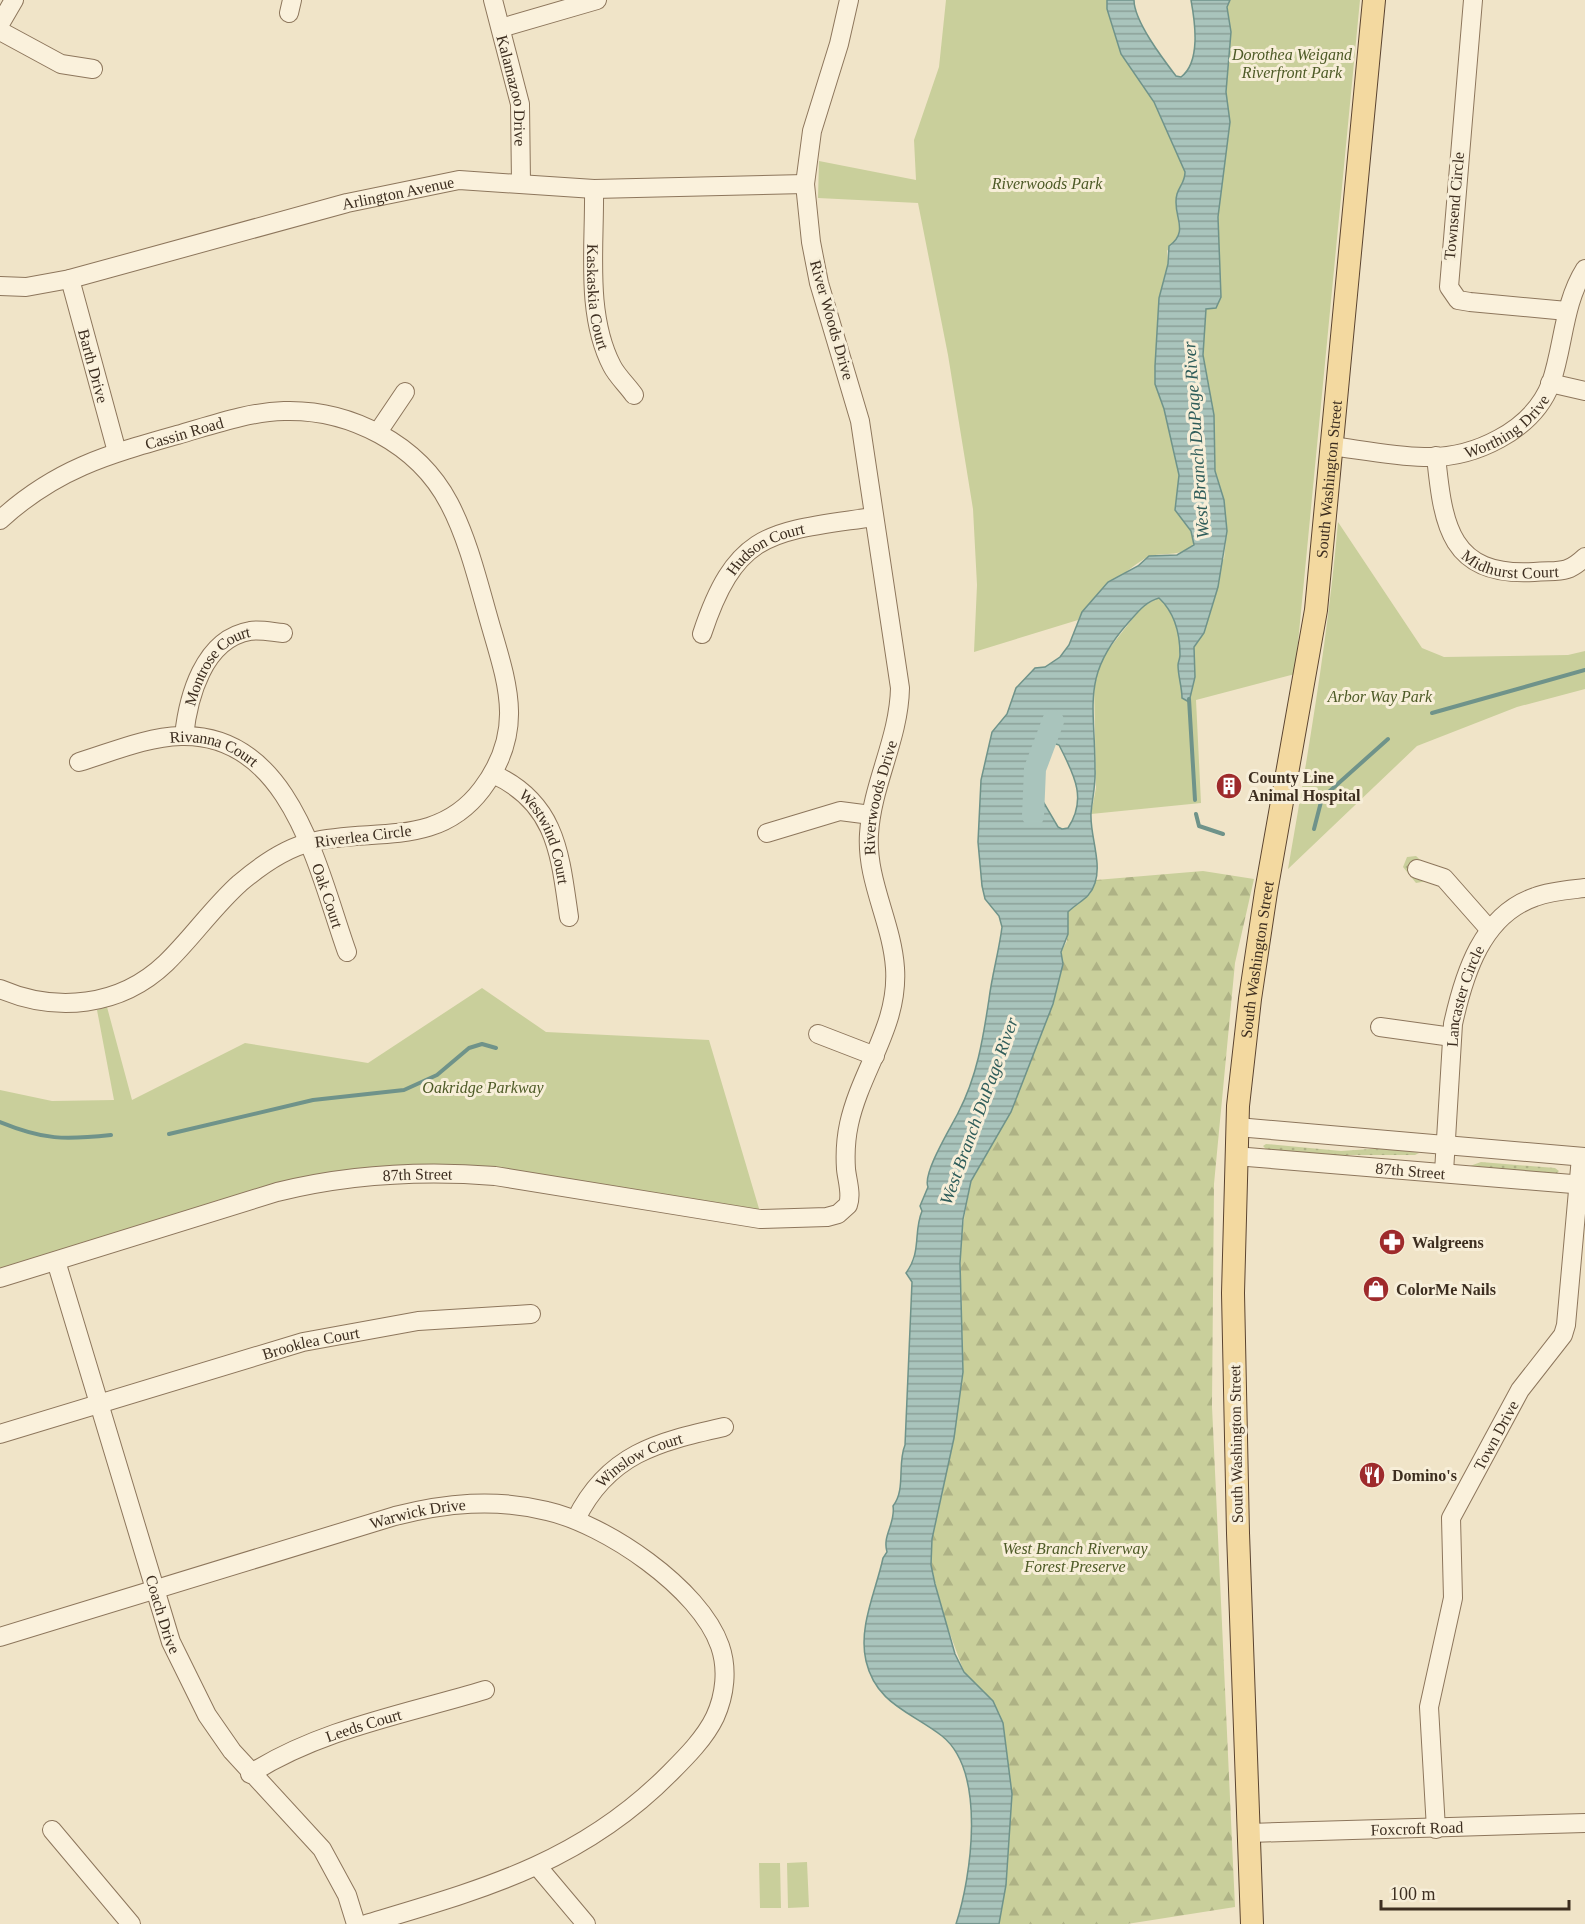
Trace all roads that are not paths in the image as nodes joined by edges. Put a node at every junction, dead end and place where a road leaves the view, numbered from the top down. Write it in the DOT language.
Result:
graph roads {
  1 [pos="14,0"];
  2 [pos="493,0"];
  3 [pos="597,0"];
  4 [pos="849,0"];
  5 [pos="1374,0"];
  6 [pos="1473,0"];
  7 [pos="0,24"];
  8 [pos="501,28"];
  9 [pos="0,31"];
  10 [pos="93,69"];
  11 [pos="521,183"];
  12 [pos="805,184"];
  13 [pos="594,189"];
  14 [pos="1585,269"];
  15 [pos="70,279"];
  16 [pos="0,286"];
  17 [pos="1567,311"];
  18 [pos="1550,383"];
  19 [pos="1585,391"];
  20 [pos="405,392"];
  21 [pos="634,394"];
  22 [pos="381,434"];
  23 [pos="1332,446"];
  24 [pos="117,452"];
  25 [pos="1436,456"];
  26 [pos="873,517"];
  27 [pos="0,520"];
  28 [pos="1585,557"];
  29 [pos="282,633"];
  30 [pos="702,634"];
  31 [pos="894,643"];
  32 [pos="184,736"];
  33 [pos="79,762"];
  34 [pos="493,774"];
  35 [pos="871,815"];
  36 [pos="767,833"];
  37 [pos="308,843"];
  38 [pos="1417,870"];
  39 [pos="1585,888"];
  40 [pos="569,916"];
  41 [pos="1490,929"];
  42 [pos="347,952"];
  43 [pos="0,989"];
  44 [pos="1380,1027"];
  45 [pos="818,1034"];
  46 [pos="1452,1037"];
  47 [pos="874,1056"];
  48 [pos="1237,1127"];
  49 [pos="1445,1145"];
  50 [pos="1235,1156"];
  51 [pos="1583,1157"];
  52 [pos="1444,1172"];
  53 [pos="1582,1184"];
  54 [pos="844,1210"];
  55 [pos="56,1261"];
  56 [pos="0,1278"];
  57 [pos="531,1314"];
  58 [pos="98,1404"];
  59 [pos="724,1427"];
  60 [pos="0,1434"];
  61 [pos="576,1519"];
  62 [pos="154,1590"];
  63 [pos="0,1637"];
  64 [pos="484,1690"];
  65 [pos="250,1774"];
  66 [pos="1585,1823"];
  67 [pos="1436,1828"];
  68 [pos="52,1830"];
  69 [pos="1249,1833"];
  70 [pos="538,1867"];
  71 [pos="131,1924"];
  72 [pos="356,1924"];
  73 [pos="366,1924"];
  74 [pos="586,1924"];
  75 [pos="1252,1924"];
  1 -- 7 [label="street"];
  2 -- 8 [label="street, Kalamazoo Drive"];
  3 -- 8 [label="street"];
  4 -- 12 [label="street, River Woods Drive"];
  5 -- 23 [label="main road, South Washington Street"];
  6 -- 17 [label="street, Townsend Circle"];
  8 -- 11 [label="street, Kalamazoo Drive"];
  9 -- 10 [label="street"];
  11 -- 13 [label="street, Arlington Avenue"];
  11 -- 15 [label="street, Arlington Avenue"];
  12 -- 13 [label="street, Arlington Avenue"];
  12 -- 26 [label="street, River Woods Drive"];
  13 -- 21 [label="street, Kaskaskia Court"];
  14 -- 17 [label="street, Worthing Drive"];
  15 -- 16 [label="street, Arlington Avenue"];
  15 -- 24 [label="street, Barth Drive"];
  17 -- 18 [label="street, Worthing Drive"];
  18 -- 19 [label="street"];
  18 -- 25 [label="street, Worthing Drive"];
  20 -- 22 [label="street"];
  22 -- 24 [label="street, Cassin Road"];
  22 -- 34 [label="street, Riverlea Circle"];
  23 -- 25 [label="street, Worthing Drive"];
  23 -- 48 [label="main road, South Washington Street"];
  24 -- 27 [label="street, Cassin Road"];
  25 -- 28 [label="street, Midhurst Court"];
  26 -- 30 [label="street, Hudson Court"];
  26 -- 31 [label="street, River Woods Drive"];
  29 -- 32 [label="street, Montrose Court"];
  31 -- 35 [label="street, Riverwoods Drive"];
  32 -- 33 [label="street, Rivanna Court"];
  32 -- 37 [label="street, Rivanna Court"];
  34 -- 37 [label="street, Riverlea Circle"];
  34 -- 40 [label="street, Westwind Court"];
  35 -- 36 [label="street"];
  35 -- 47 [label="street, Riverwoods Drive"];
  37 -- 42 [label="street, Oak Court"];
  37 -- 43 [label="street, Riverlea Circle"];
  38 -- 41 [label="street"];
  39 -- 41 [label="street, Lancaster Circle"];
  41 -- 46 [label="street, Lancaster Circle"];
  44 -- 46 [label="street"];
  45 -- 47 [label="street"];
  46 -- 49 [label="street, Lancaster Circle"];
  47 -- 54 [label="street, Riverwoods Drive"];
  48 -- 49 [label="street, 87th Street"];
  48 -- 50 [label="main road, South Washington Street"];
  49 -- 51 [label="street, 87th Street"];
  49 -- 52 [label="street, Lancaster Circle"];
  50 -- 52 [label="street, 87th Street"];
  50 -- 69 [label="main road, South Washington Street"];
  51 -- 53 [label="street, Town Drive"];
  52 -- 53 [label="street, 87th Street"];
  53 -- 67 [label="street, Town Drive"];
  54 -- 55 [label="street, 87th Street"];
  55 -- 56 [label="street, 87th Street"];
  55 -- 58 [label="street, Coach Drive"];
  57 -- 58 [label="street, Brooklea Court"];
  58 -- 60 [label="street, Brooklea Court"];
  58 -- 62 [label="street, Coach Drive"];
  59 -- 61 [label="street, Winslow Court"];
  61 -- 62 [label="street, Warwick Drive"];
  61 -- 70 [label="street, Warwick Drive"];
  62 -- 63 [label="street, Warwick Drive"];
  62 -- 65 [label="street, Coach Drive"];
  64 -- 65 [label="street, Leeds Court"];
  65 -- 72 [label="street, Coach Drive"];
  66 -- 67 [label="street, Foxcroft Road"];
  67 -- 69 [label="street, Foxcroft Road"];
  68 -- 71 [label="street"];
  69 -- 75 [label="main road, South Washington Street"];
  70 -- 73 [label="street, Warwick Drive"];
  70 -- 74 [label="street"];
}
